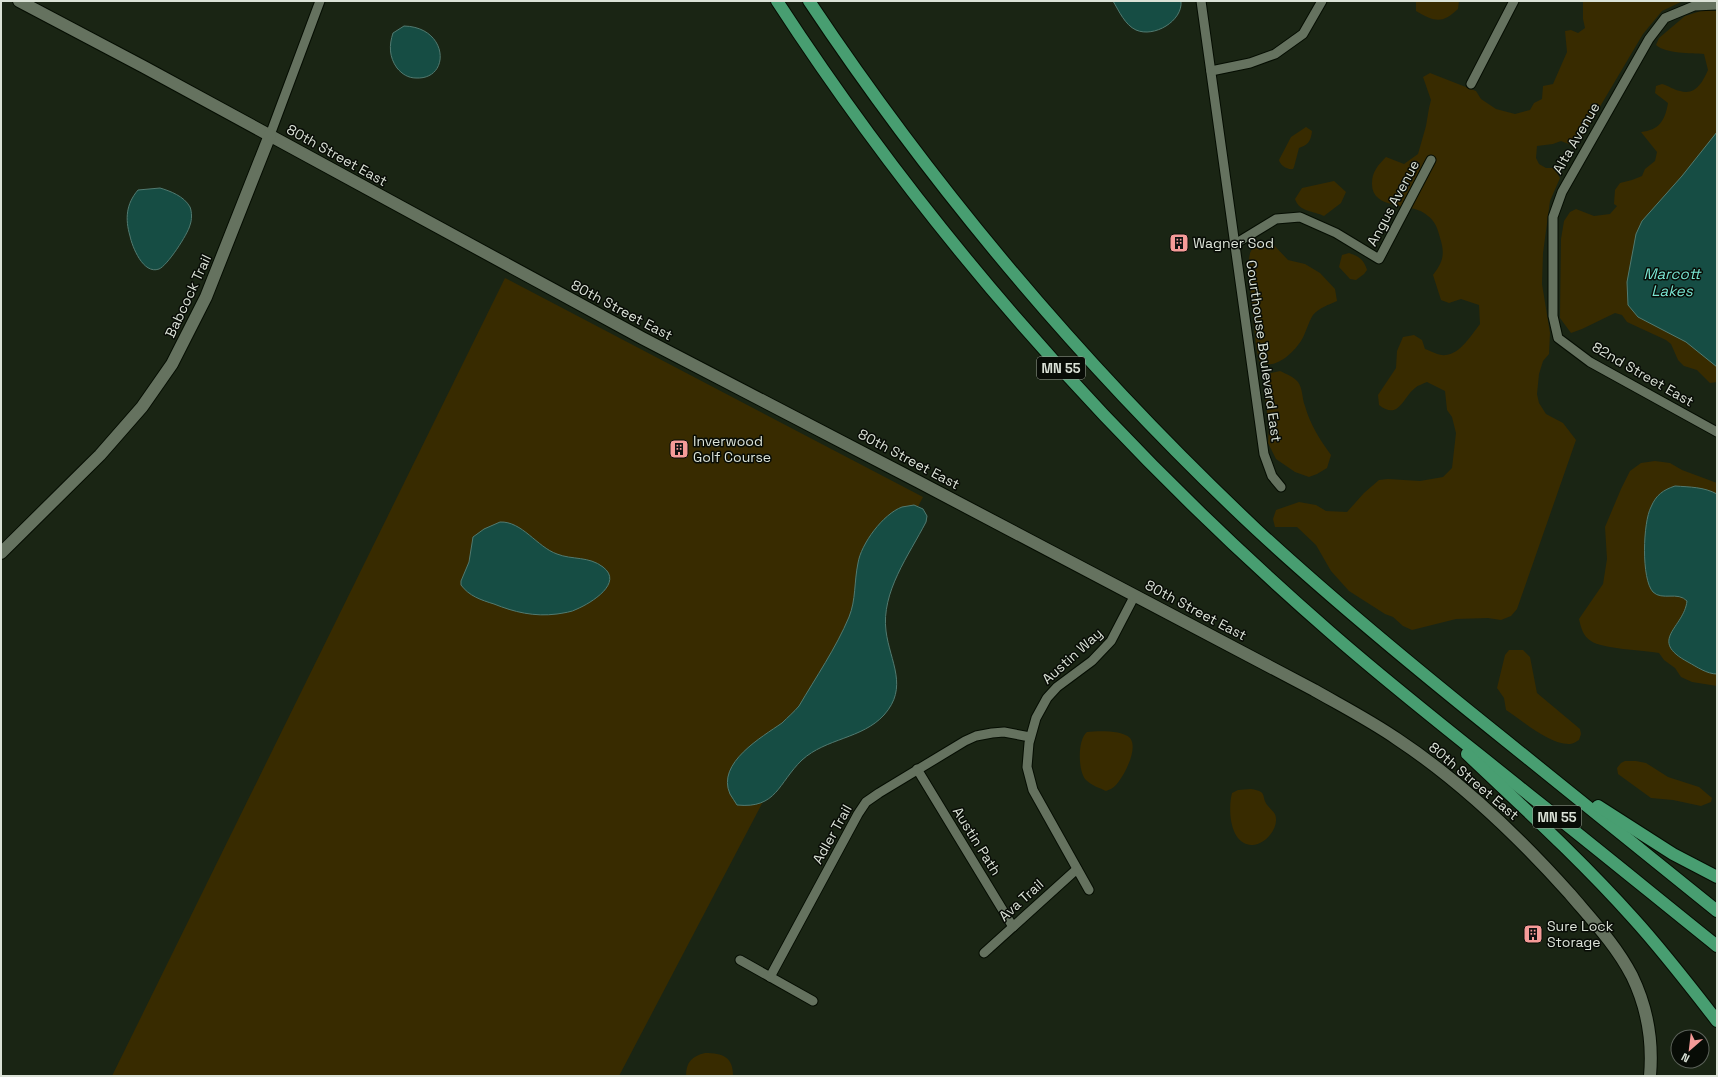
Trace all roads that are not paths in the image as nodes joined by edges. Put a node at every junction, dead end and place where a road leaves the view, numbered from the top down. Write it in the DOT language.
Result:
graph roads {
  1 [pos="19,1"];
  2 [pos="320,1"];
  3 [pos="777,1"];
  4 [pos="809,1"];
  5 [pos="1201,1"];
  6 [pos="1322,1"];
  7 [pos="1514,1"];
  8 [pos="1717,5"];
  9 [pos="1211,71"];
  10 [pos="1471,84"];
  11 [pos="270,135"];
  12 [pos="1431,160"];
  13 [pos="1235,244"];
  14 [pos="1558,338"];
  15 [pos="1717,432"];
  16 [pos="1281,487"];
  17 [pos="1,553"];
  18 [pos="1135,595"];
  19 [pos="1419,671"];
  20 [pos="1396,688"];
  21 [pos="1030,736"];
  22 [pos="917,769"];
  23 [pos="1077,869"];
  24 [pos="1717,877"];
  25 [pos="1089,890"];
  26 [pos="1717,911"];
  27 [pos="1013,926"];
  28 [pos="1717,946"];
  29 [pos="984,953"];
  30 [pos="740,960"];
  31 [pos="770,977"];
  32 [pos="813,1001"];
  33 [pos="1717,1021"];
  34 [pos="1650,1076"];
  1 -- 11 [label="street, 80th Street East"];
  2 -- 11 [label="street, Babcock Trail"];
  3 -- 20 [label="highway, MN 55"];
  4 -- 19 [label="highway, MN 55"];
  5 -- 9 [label="street, Courthouse Boulevard East"];
  6 -- 9 [label="street"];
  7 -- 10 [label="street"];
  8 -- 14 [label="street, Alta Avenue"];
  9 -- 13 [label="street, Courthouse Boulevard East"];
  11 -- 17 [label="street, Babcock Trail"];
  11 -- 18 [label="street, 80th Street East"];
  12 -- 13 [label="street, Angus Avenue"];
  13 -- 16 [label="street, Courthouse Boulevard East"];
  14 -- 15 [label="street, 82nd Street East"];
  18 -- 21 [label="street, Austin Way"];
  18 -- 34 [label="street, 80th Street East"];
  19 -- 24 [label="highway"];
  19 -- 26 [label="highway, MN 55"];
  20 -- 28 [label="highway, MN 55"];
  20 -- 33 [label="highway"];
  21 -- 22 [label="street, Adler Trail"];
  21 -- 23 [label="street, Austin Way"];
  22 -- 27 [label="street, Austin Path"];
  22 -- 31 [label="street, Adler Trail"];
  23 -- 25 [label="street, Austin Way"];
  23 -- 27 [label="street, Ava Trail"];
  27 -- 29 [label="street, Ava Trail"];
  30 -- 31 [label="street"];
  31 -- 32 [label="street"];
}
